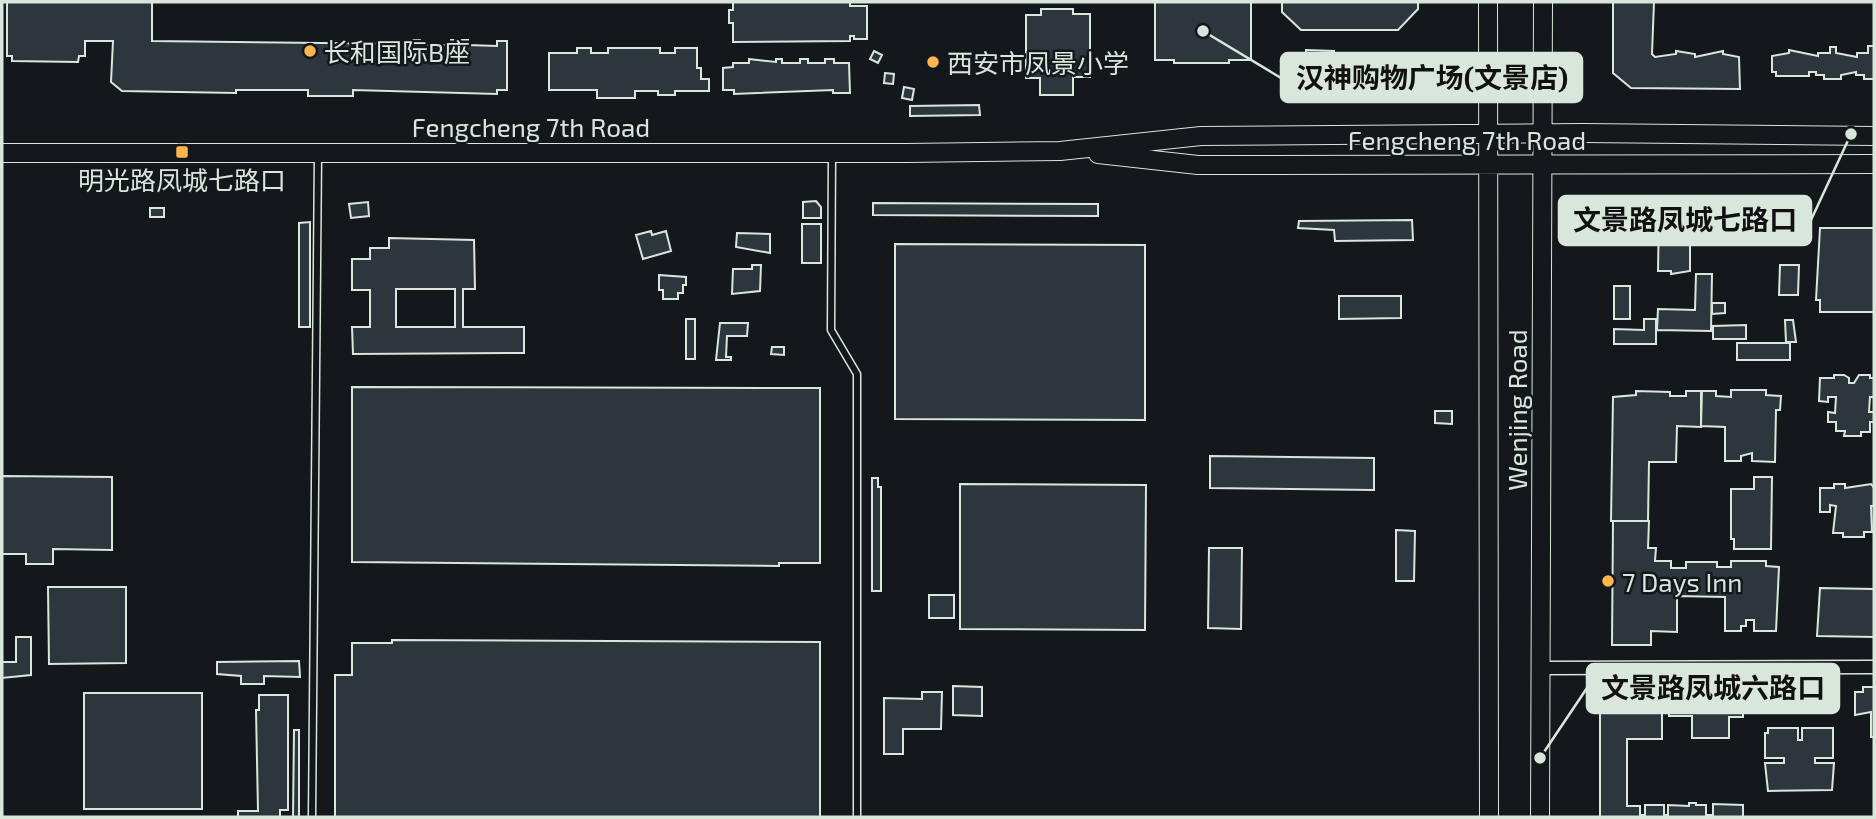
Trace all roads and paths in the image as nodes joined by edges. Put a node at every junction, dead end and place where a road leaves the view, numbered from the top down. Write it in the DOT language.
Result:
graph roads {
  1 [pos="1488,2"];
  2 [pos="1543,2"];
  3 [pos="1543,133"];
  4 [pos="1486,136"];
  5 [pos="1874,136"];
  6 [pos="1060,151"];
  7 [pos="318,152"];
  8 [pos="832,152"];
  9 [pos="2,153"];
  10 [pos="1874,164"];
  11 [pos="1486,165"];
  12 [pos="1543,165"];
  13 [pos="1874,667"];
  14 [pos="1543,668"];
  15 [pos="313,817"];
  16 [pos="858,817"];
  17 [pos="1489,817"];
  18 [pos="1540,817"];
  1 -- 4 [label="street, Wenjing Road"];
  2 -- 3 [label="street, Wenjing Road"];
  3 -- 4 [label="street, Fengcheng 7th Road"];
  3 -- 5 [label="street, Fengcheng 7th Road"];
  3 -- 12 [label="street, Wenjing Road"];
  4 -- 6 [label="street, Fengcheng 7th Road"];
  4 -- 11 [label="street, Wenjing Road"];
  6 -- 8 [label="street, Fengcheng 7th Road"];
  6 -- 11 [label="street, Fengcheng 7th Road"];
  7 -- 8 [label="street, Fengcheng 7th Road"];
  7 -- 9 [label="street, Fengcheng 7th Road"];
  7 -- 15 [label="lane"];
  8 -- 16 [label="lane"];
  10 -- 12 [label="street, Fengcheng 7th Road"];
  11 -- 12 [label="street, Fengcheng 7th Road"];
  11 -- 17 [label="street, Wenjing Road"];
  12 -- 14 [label="street, Wenjing Road"];
  13 -- 14 [label="street"];
  14 -- 18 [label="street, Wenjing Road"];
}
